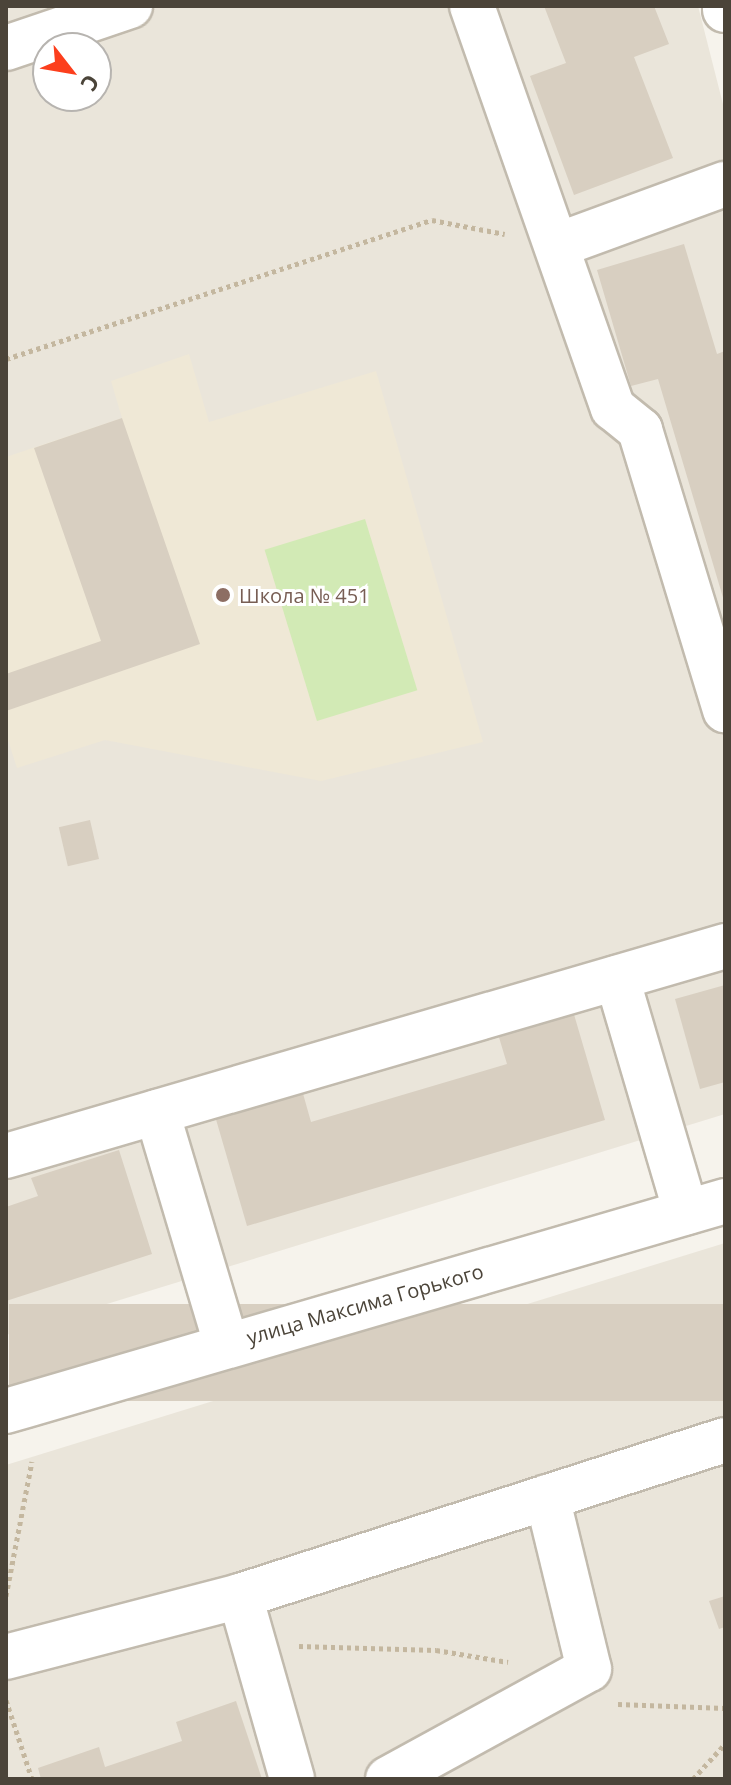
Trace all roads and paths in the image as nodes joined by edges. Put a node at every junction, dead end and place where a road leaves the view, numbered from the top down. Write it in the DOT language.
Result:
graph roads {
  1 [pos="130,6"];
  2 [pos="472,6"];
  3 [pos="6,48"];
  4 [pos="725,184"];
  5 [pos="558,245"];
  6 [pos="6,359"];
  7 [pos="725,710"];
  8 [pos="725,946"];
  9 [pos="617,978"];
  10 [pos="157,1112"];
  11 [pos="6,1156"];
  12 [pos="705,1206"];
  13 [pos="226,1344"];
  14 [pos="6,1411"];
  15 [pos="725,1440"];
  16 [pos="32,1461"];
  17 [pos="547,1497"];
  18 [pos="6,1596"];
  19 [pos="240,1596"];
  20 [pos="6,1657"];
  21 [pos="6,1699"];
  22 [pos="725,1744"];
  23 [pos="32,1779"];
  24 [pos="292,1779"];
  25 [pos="388,1779"];
  26 [pos="693,1779"];
  1 -- 3 [label="street"];
  2 -- 5 [label="street"];
  4 -- 5 [label="street"];
  5 -- 6 [label="path"];
  5 -- 7 [label="street"];
  8 -- 9 [label="street"];
  9 -- 10 [label="street"];
  9 -- 12 [label="street"];
  10 -- 11 [label="street"];
  10 -- 13 [label="street"];
  12 -- 13 [label="street, улица Максима Горького"];
  13 -- 14 [label="street, улица Максима Горького"];
  15 -- 17 [label="street"];
  16 -- 18 [label="path"];
  17 -- 19 [label="street"];
  17 -- 25 [label="street"];
  19 -- 20 [label="street"];
  19 -- 24 [label="street"];
  21 -- 23 [label="path"];
  22 -- 26 [label="path"];
}
